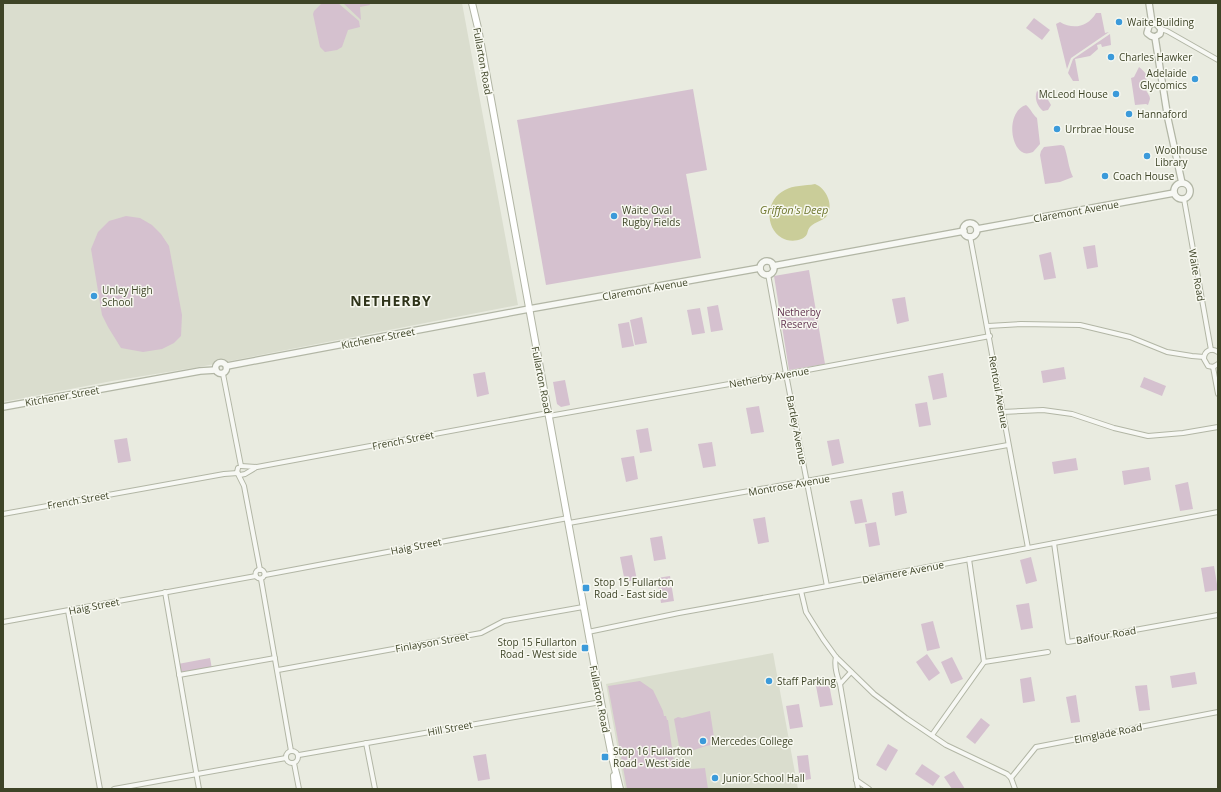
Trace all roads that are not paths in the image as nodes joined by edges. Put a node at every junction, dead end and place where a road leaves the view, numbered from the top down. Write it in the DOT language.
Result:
graph roads {
  1 [pos="472,3"];
  2 [pos="1149,3"];
  3 [pos="1152,23"];
  4 [pos="1161,29"];
  5 [pos="1155,37"];
  6 [pos="1218,60"];
  7 [pos="1182,183"];
  8 [pos="1174,193"];
  9 [pos="1184,199"];
  10 [pos="977,229"];
  11 [pos="964,231"];
  12 [pos="970,236"];
  13 [pos="773,266"];
  14 [pos="760,268"];
  15 [pos="768,274"];
  16 [pos="529,310"];
  17 [pos="988,326"];
  18 [pos="990,336"];
  19 [pos="1211,350"];
  20 [pos="1218,352"];
  21 [pos="1204,357"];
  22 [pos="1216,365"];
  23 [pos="226,366"];
  24 [pos="216,370"];
  25 [pos="222,374"];
  26 [pos="786,374"];
  27 [pos="1218,394"];
  28 [pos="3,407"];
  29 [pos="1003,412"];
  30 [pos="549,414"];
  31 [pos="1218,427"];
  32 [pos="1008,446"];
  33 [pos="239,467"];
  34 [pos="246,467"];
  35 [pos="257,467"];
  36 [pos="224,474"];
  37 [pos="242,474"];
  38 [pos="807,481"];
  39 [pos="1218,512"];
  40 [pos="3,514"];
  41 [pos="568,521"];
  42 [pos="1054,543"];
  43 [pos="1028,548"];
  44 [pos="969,559"];
  45 [pos="260,570"];
  46 [pos="265,575"];
  47 [pos="256,576"];
  48 [pos="261,579"];
  49 [pos="828,586"];
  50 [pos="801,591"];
  51 [pos="165,592"];
  52 [pos="583,607"];
  53 [pos="68,611"];
  54 [pos="1218,615"];
  55 [pos="3,622"];
  56 [pos="588,632"];
  57 [pos="1048,652"];
  58 [pos="836,657"];
  59 [pos="275,658"];
  60 [pos="984,662"];
  61 [pos="278,670"];
  62 [pos="851,672"];
  63 [pos="179,675"];
  64 [pos="840,684"];
  65 [pos="601,702"];
  66 [pos="1218,712"];
  67 [pos="932,735"];
  68 [pos="366,742"];
  69 [pos="291,751"];
  70 [pos="299,755"];
  71 [pos="612,757"];
  72 [pos="286,758"];
  73 [pos="294,763"];
  74 [pos="196,774"];
  75 [pos="1011,778"];
  76 [pos="856,780"];
  77 [pos="100,789"];
  78 [pos="114,789"];
  79 [pos="199,789"];
  80 [pos="299,789"];
  81 [pos="375,789"];
  82 [pos="615,789"];
  83 [pos="620,789"];
  84 [pos="858,789"];
  85 [pos="869,789"];
  86 [pos="1015,789"];
  1 -- 16 [label="main road, Fullarton Road"];
  2 -- 3 [label="street"];
  3 -- 4 [label="street"];
  3 -- 5 [label="street"];
  4 -- 5 [label="street"];
  4 -- 6 [label="street"];
  5 -- 7 [label="street"];
  7 -- 8 [label="street"];
  7 -- 9 [label="street"];
  8 -- 9 [label="street"];
  8 -- 10 [label="street, Claremont Avenue"];
  9 -- 19 [label="street, Waite Road"];
  10 -- 11 [label="street"];
  10 -- 12 [label="street"];
  11 -- 12 [label="street"];
  11 -- 13 [label="street"];
  12 -- 17 [label="street, Rentoul Avenue"];
  13 -- 14 [label="street"];
  13 -- 15 [label="street"];
  14 -- 15 [label="street"];
  14 -- 16 [label="street, Claremont Avenue"];
  15 -- 26 [label="street, Bartley Avenue"];
  16 -- 23 [label="street, Kitchener Street"];
  16 -- 30 [label="main road, Fullarton Road"];
  17 -- 18 [label="street, Rentoul Avenue"];
  17 -- 21 [label="street"];
  18 -- 26 [label="street, Netherby Avenue"];
  18 -- 29 [label="street, Rentoul Avenue"];
  19 -- 20 [label="street"];
  19 -- 21 [label="street"];
  21 -- 22 [label="street"];
  22 -- 27 [label="street"];
  23 -- 24 [label="street"];
  23 -- 25 [label="street"];
  24 -- 25 [label="street"];
  24 -- 28 [label="street, Kitchener Street"];
  25 -- 33 [label="street"];
  26 -- 30 [label="street, Netherby Avenue"];
  26 -- 38 [label="street, Bartley Avenue"];
  29 -- 31 [label="street"];
  29 -- 32 [label="street, Rentoul Avenue"];
  30 -- 35 [label="street, French Street"];
  30 -- 41 [label="main road, Fullarton Road"];
  32 -- 38 [label="street, Montrose Avenue"];
  32 -- 43 [label="street, Rentoul Avenue"];
  33 -- 34 [label="street, French Street"];
  33 -- 36 [label="street, French Street"];
  33 -- 37 [label="street"];
  34 -- 35 [label="street, French Street"];
  34 -- 37 [label="street"];
  35 -- 37 [label="street, French Street"];
  36 -- 37 [label="street, French Street"];
  36 -- 40 [label="street, French Street"];
  37 -- 45 [label="street"];
  38 -- 41 [label="street, Montrose Avenue"];
  38 -- 49 [label="street, Bartley Avenue"];
  39 -- 42 [label="street, Delamere Avenue"];
  41 -- 46 [label="street, Haig Street"];
  41 -- 52 [label="main road, Fullarton Road"];
  42 -- 43 [label="street, Delamere Avenue"];
  42 -- 54 [label="street, Balfour Road"];
  43 -- 44 [label="street, Delamere Avenue"];
  44 -- 49 [label="street, Delamere Avenue"];
  44 -- 60 [label="street"];
  45 -- 46 [label="street"];
  45 -- 47 [label="street"];
  46 -- 48 [label="street"];
  47 -- 48 [label="street"];
  47 -- 51 [label="street, Haig Street"];
  48 -- 59 [label="street"];
  49 -- 50 [label="street, Delamere Avenue"];
  50 -- 56 [label="street, Delamere Avenue"];
  50 -- 58 [label="street"];
  51 -- 53 [label="street, Haig Street"];
  51 -- 63 [label="street"];
  52 -- 56 [label="main road, Fullarton Road"];
  52 -- 61 [label="street, Finlayson Street"];
  53 -- 55 [label="street, Haig Street"];
  53 -- 77 [label="street"];
  56 -- 65 [label="main road, Fullarton Road"];
  57 -- 60 [label="street"];
  58 -- 62 [label="street"];
  58 -- 64 [label="street"];
  59 -- 61 [label="street"];
  59 -- 63 [label="street"];
  60 -- 67 [label="street"];
  61 -- 69 [label="street"];
  62 -- 64 [label="street"];
  62 -- 67 [label="street"];
  63 -- 74 [label="street"];
  64 -- 76 [label="street"];
  65 -- 68 [label="street, Hill Street"];
  65 -- 71 [label="main road, Fullarton Road"];
  66 -- 75 [label="street, Elmglade Road"];
  67 -- 75 [label="street"];
  68 -- 70 [label="street, Hill Street"];
  68 -- 81 [label="street"];
  69 -- 70 [label="street"];
  69 -- 72 [label="street"];
  70 -- 73 [label="street"];
  71 -- 82 [label="main road, Fullarton Road"];
  71 -- 83 [label="main road, Fullarton Road"];
  72 -- 73 [label="street"];
  72 -- 74 [label="street"];
  73 -- 80 [label="street"];
  74 -- 78 [label="street"];
  74 -- 79 [label="street"];
  75 -- 86 [label="street"];
  76 -- 84 [label="street"];
  76 -- 85 [label="street"];
}
